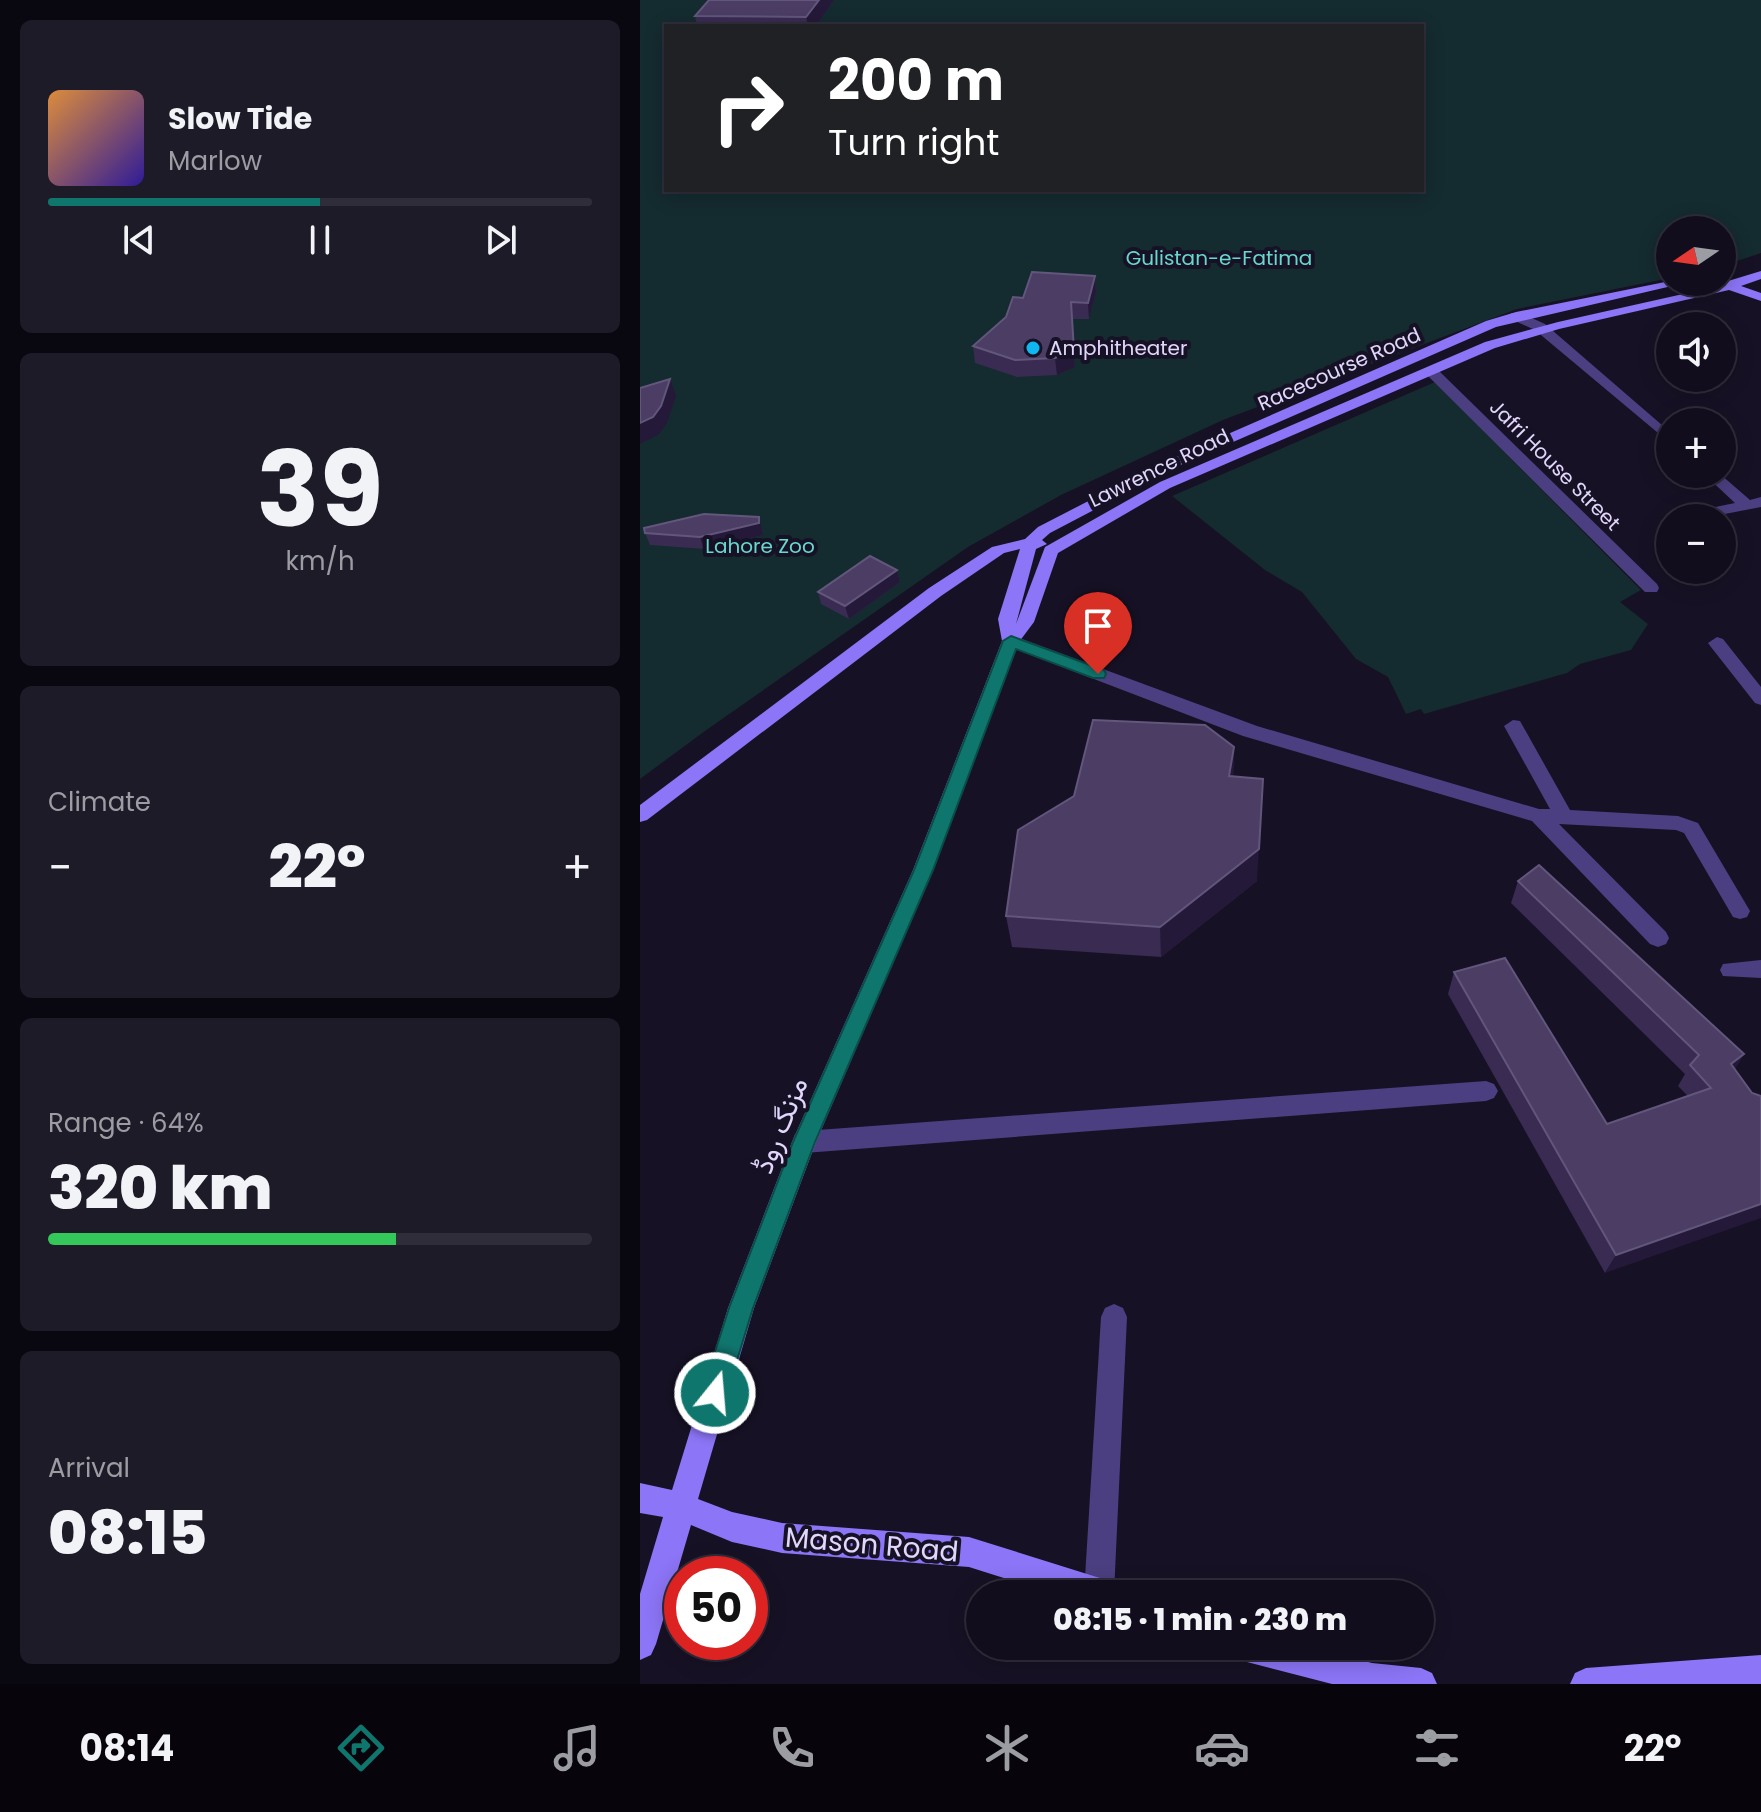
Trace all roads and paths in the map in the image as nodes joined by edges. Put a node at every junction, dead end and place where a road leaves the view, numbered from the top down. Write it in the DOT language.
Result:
graph roads {
  1 [pos="1761,262"];
  2 [pos="1736,269"];
  3 [pos="1761,275"];
  4 [pos="1736,281"];
  5 [pos="1656,287"];
  6 [pos="1736,288"];
  7 [pos="1674,296"];
  8 [pos="1761,297"];
  9 [pos="1516,316"];
  10 [pos="1540,327"];
  11 [pos="1431,371"];
  12 [pos="1656,427"];
  13 [pos="1732,488"];
  14 [pos="1754,503"];
  15 [pos="1030,543"];
  16 [pos="1055,546"];
  17 [pos="972,566"];
  18 [pos="1019,573"];
  19 [pos="1651,588"];
  20 [pos="1011,641"];
  21 [pos="1717,643"];
  22 [pos="1761,699"];
  23 [pos="1513,726"];
  24 [pos="640,815"];
  25 [pos="1539,816"];
  26 [pos="1565,818"];
  27 [pos="1740,911"];
  28 [pos="1658,938"];
  29 [pos="1761,969"];
  30 [pos="1731,970"];
  31 [pos="1486,1091"];
  32 [pos="804,1142"];
  33 [pos="1114,1317"];
  34 [pos="640,1498"];
  35 [pos="680,1506"];
  36 [pos="1059,1580"];
  37 [pos="1102,1580"];
  38 [pos="640,1644"];
  39 [pos="1300,1660"];
  40 [pos="1761,1671"];
  41 [pos="1421,1684"];
  42 [pos="1586,1684"];
  1 -- 2 [label="main road"];
  3 -- 4 [label="main road, Lawrence Road"];
  5 -- 9 [label="main road, Racecourse Road"];
  6 -- 8 [label="main road"];
  7 -- 10 [label="main road, Lawrence Road"];
  9 -- 10 [label="street"];
  9 -- 15 [label="main road, Racecourse Road"];
  10 -- 11 [label="main road, Lawrence Road"];
  10 -- 12 [label="street"];
  11 -- 16 [label="main road, Lawrence Road"];
  11 -- 19 [label="street, Jafri House Street"];
  13 -- 14 [label="street"];
  15 -- 16 [label="main road"];
  15 -- 17 [label="main road"];
  15 -- 18 [label="main road, مزنگ روڈ"];
  16 -- 20 [label="main road, مزنگ روڈ"];
  17 -- 18 [label="main road"];
  17 -- 24 [label="main road"];
  18 -- 20 [label="main road, مزنگ روڈ"];
  20 -- 25 [label="street"];
  20 -- 32 [label="main road, مزنگ روڈ"];
  21 -- 22 [label="street"];
  23 -- 26 [label="street"];
  25 -- 26 [label="street"];
  25 -- 28 [label="street"];
  26 -- 27 [label="street"];
  29 -- 30 [label="street"];
  31 -- 32 [label="street"];
  32 -- 35 [label="main road, مزنگ روڈ"];
  33 -- 37 [label="street"];
  34 -- 35 [label="main road, Mason Road"];
  35 -- 36 [label="main road, Mason Road"];
  35 -- 38 [label="main road, مزنگ روڈ"];
  39 -- 41 [label="main road"];
  40 -- 42 [label="main road"];
}
